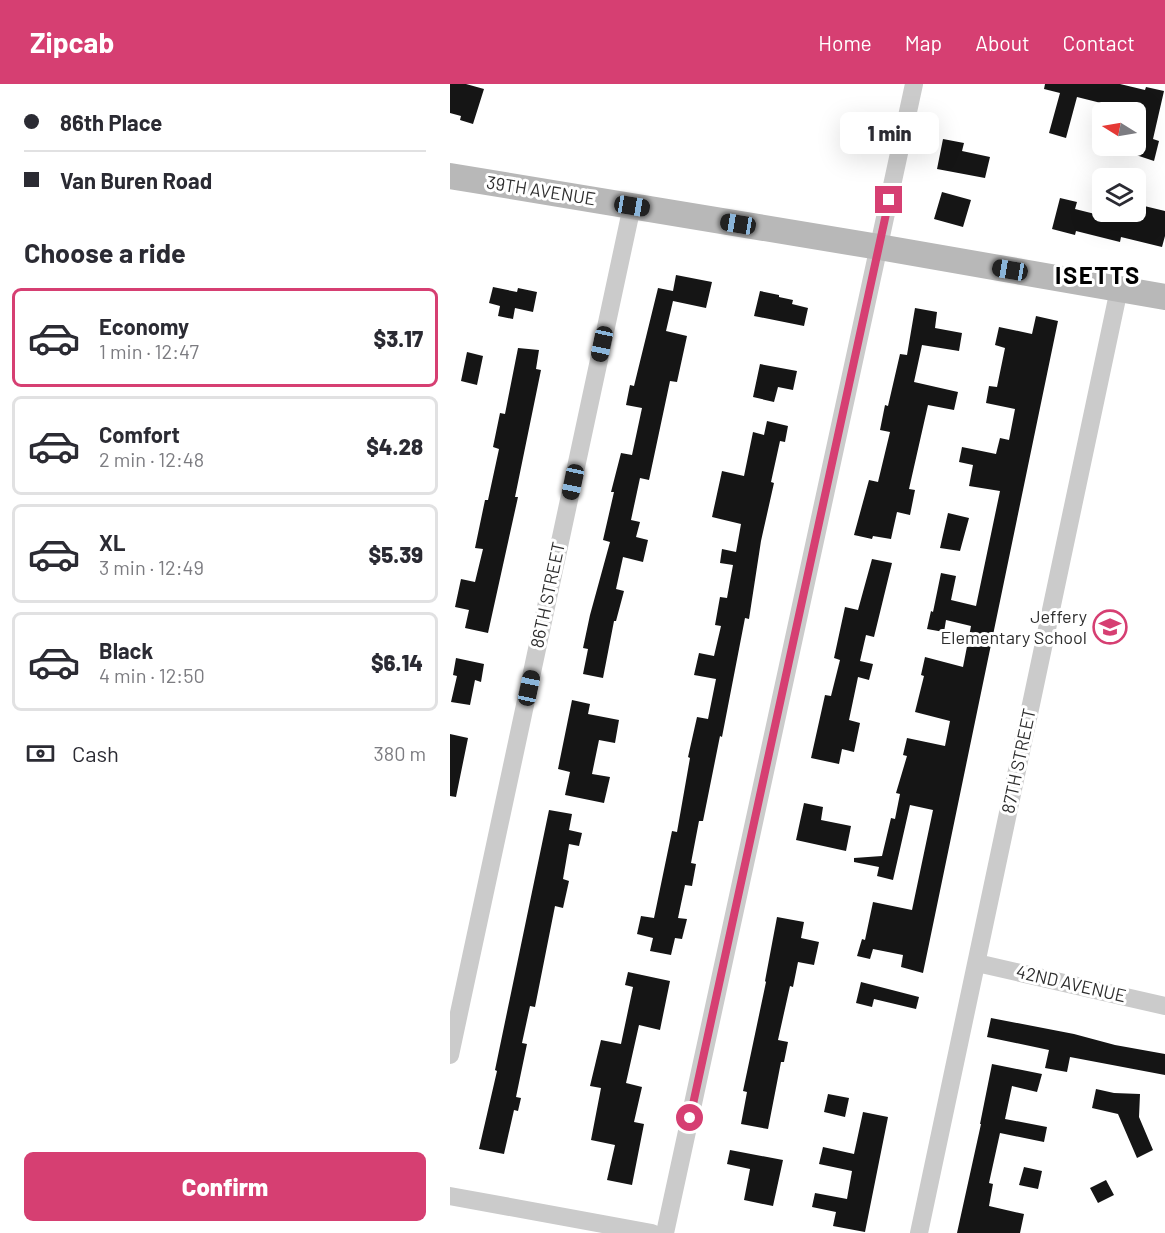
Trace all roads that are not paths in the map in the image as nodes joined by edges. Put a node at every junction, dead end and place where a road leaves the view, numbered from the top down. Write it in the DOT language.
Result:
graph roads {
  1 [pos="914,84"];
  2 [pos="450,176"];
  3 [pos="632,206"];
  4 [pos="879,247"];
  5 [pos="1119,289"];
  6 [pos="1165,297"];
  7 [pos="977,963"];
  8 [pos="1165,1006"];
  9 [pos="450,1055"];
  10 [pos="450,1196"];
  11 [pos="652,1233"];
  12 [pos="665,1233"];
  13 [pos="919,1233"];
  1 -- 4 [label="street"];
  2 -- 3 [label="main road, 39TH AVENUE"];
  3 -- 4 [label="main road, 39TH AVENUE"];
  3 -- 9 [label="street, 86TH STREET"];
  4 -- 5 [label="main road, 39TH AVENUE"];
  4 -- 12 [label="street"];
  5 -- 6 [label="main road, 39TH AVENUE"];
  5 -- 7 [label="street, 87TH STREET"];
  7 -- 8 [label="street, 42ND AVENUE"];
  7 -- 13 [label="street, 87TH STREET"];
  10 -- 11 [label="street"];
}
